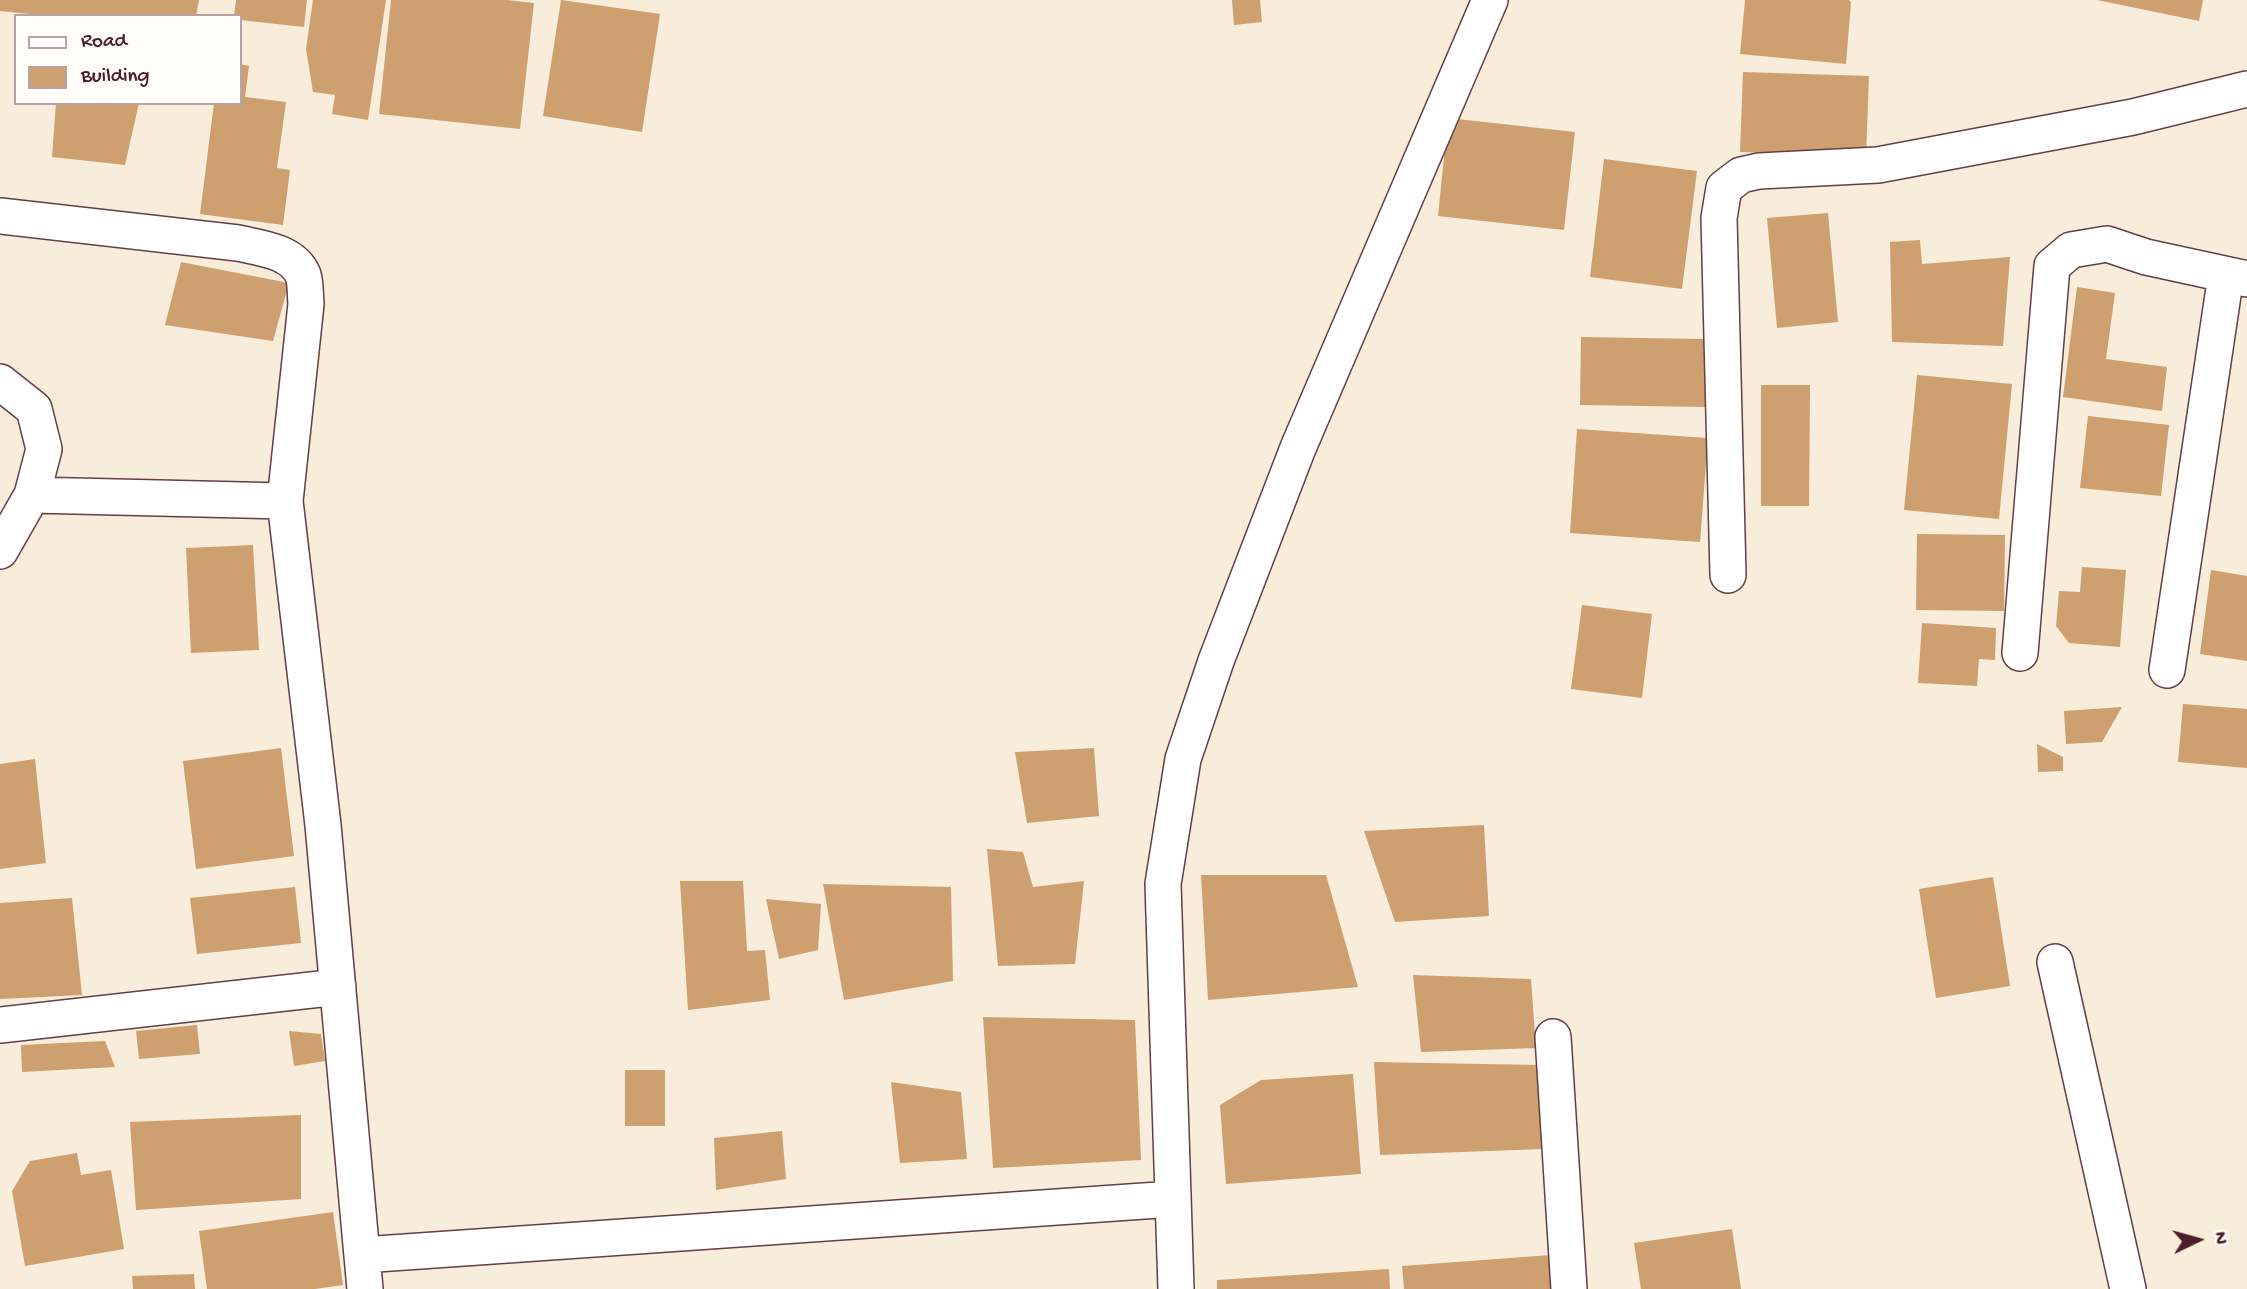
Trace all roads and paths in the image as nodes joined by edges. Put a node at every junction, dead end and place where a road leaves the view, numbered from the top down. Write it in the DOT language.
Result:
graph roads {
  1 [pos="1490,0"];
  2 [pos="2247,89"];
  3 [pos="0,216"];
  4 [pos="2236,277"];
  5 [pos="0,382"];
  6 [pos="32,495"];
  7 [pos="285,501"];
  8 [pos="0,551"];
  9 [pos="1728,575"];
  10 [pos="2020,653"];
  11 [pos="2167,670"];
  12 [pos="2055,962"];
  13 [pos="338,987"];
  14 [pos="0,1025"];
  15 [pos="1553,1037"];
  16 [pos="1173,1199"];
  17 [pos="362,1255"];
  18 [pos="365,1289"];
  19 [pos="1176,1289"];
  20 [pos="1569,1289"];
  21 [pos="2128,1289"];
  1 -- 16 [label="street"];
  2 -- 9 [label="street"];
  3 -- 7 [label="street"];
  4 -- 10 [label="street"];
  4 -- 11 [label="street"];
  5 -- 6 [label="street"];
  6 -- 7 [label="street"];
  6 -- 8 [label="street"];
  7 -- 13 [label="street"];
  12 -- 21 [label="street"];
  13 -- 14 [label="street"];
  13 -- 17 [label="street"];
  15 -- 20 [label="street"];
  16 -- 17 [label="street"];
  16 -- 19 [label="street"];
  17 -- 18 [label="street"];
}
